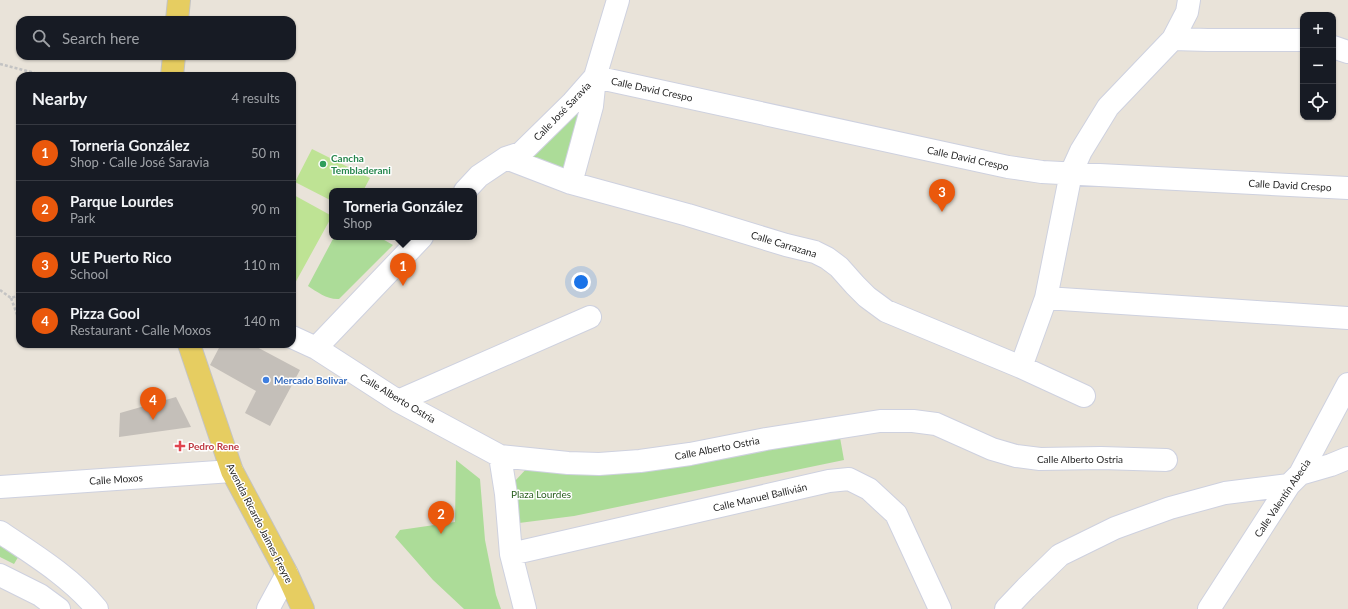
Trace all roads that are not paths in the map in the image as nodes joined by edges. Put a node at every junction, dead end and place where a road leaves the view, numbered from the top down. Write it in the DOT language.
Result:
graph roads {
  1 [pos="179,0"];
  2 [pos="618,0"];
  3 [pos="1189,0"];
  4 [pos="178,16"];
  5 [pos="1174,39"];
  6 [pos="1300,40"];
  7 [pos="1336,48"];
  8 [pos="1348,52"];
  9 [pos="174,60"];
  10 [pos="172,72"];
  11 [pos="595,76"];
  12 [pos="506,158"];
  13 [pos="1071,173"];
  14 [pos="571,183"];
  15 [pos="468,188"];
  16 [pos="1348,188"];
  17 [pos="419,240"];
  18 [pos="1046,298"];
  19 [pos="590,317"];
  20 [pos="1348,318"];
  21 [pos="296,339"];
  22 [pos="190,348"];
  23 [pos="316,348"];
  24 [pos="1021,367"];
  25 [pos="1348,384"];
  26 [pos="1084,396"];
  27 [pos="398,401"];
  28 [pos="500,456"];
  29 [pos="1348,458"];
  30 [pos="1166,460"];
  31 [pos="232,472"];
  32 [pos="1294,479"];
  33 [pos="0,487"];
  34 [pos="0,532"];
  35 [pos="511,554"];
  36 [pos="287,574"];
  37 [pos="0,576"];
  38 [pos="59,609"];
  39 [pos="97,609"];
  40 [pos="268,609"];
  41 [pos="304,609"];
  42 [pos="525,609"];
  43 [pos="940,609"];
  44 [pos="1006,609"];
  45 [pos="1210,609"];
  1 -- 4 [label="main road"];
  2 -- 11 [label="street, Calle José Saravia"];
  3 -- 5 [label="street"];
  5 -- 6 [label="street"];
  5 -- 13 [label="street"];
  7 -- 8 [label="street"];
  9 -- 10 [label="main road"];
  11 -- 12 [label="street, Calle José Saravia"];
  11 -- 13 [label="street, Calle David Crespo"];
  11 -- 14 [label="street"];
  12 -- 14 [label="street, Calle Carrazana"];
  12 -- 15 [label="street, Calle José Saravia"];
  13 -- 16 [label="street, Calle David Crespo"];
  13 -- 18 [label="street"];
  14 -- 24 [label="street, Calle Carrazana"];
  17 -- 23 [label="street"];
  18 -- 20 [label="street"];
  18 -- 24 [label="street"];
  19 -- 27 [label="street"];
  21 -- 23 [label="street, Calle Alberto Ostria"];
  22 -- 31 [label="main road, Avenida Ricardo Jaimes Freyre"];
  23 -- 27 [label="street, Calle Alberto Ostria"];
  24 -- 26 [label="street, Calle Carrazana"];
  25 -- 32 [label="street, Calle Valentín Abecia"];
  27 -- 28 [label="street, Calle Alberto Ostria"];
  28 -- 30 [label="street, Calle Alberto Ostria"];
  28 -- 35 [label="street"];
  29 -- 32 [label="street"];
  31 -- 33 [label="street, Calle Moxos"];
  31 -- 36 [label="main road, Avenida Ricardo Jaimes Freyre"];
  32 -- 44 [label="street"];
  32 -- 45 [label="street, Calle Valentín Abecia"];
  34 -- 39 [label="street"];
  35 -- 42 [label="street"];
  35 -- 43 [label="street, Calle Manuel Ballivián"];
  36 -- 40 [label="street"];
  36 -- 41 [label="main road, Avenida Ricardo Jaimes Freyre"];
  37 -- 38 [label="street"];
}
